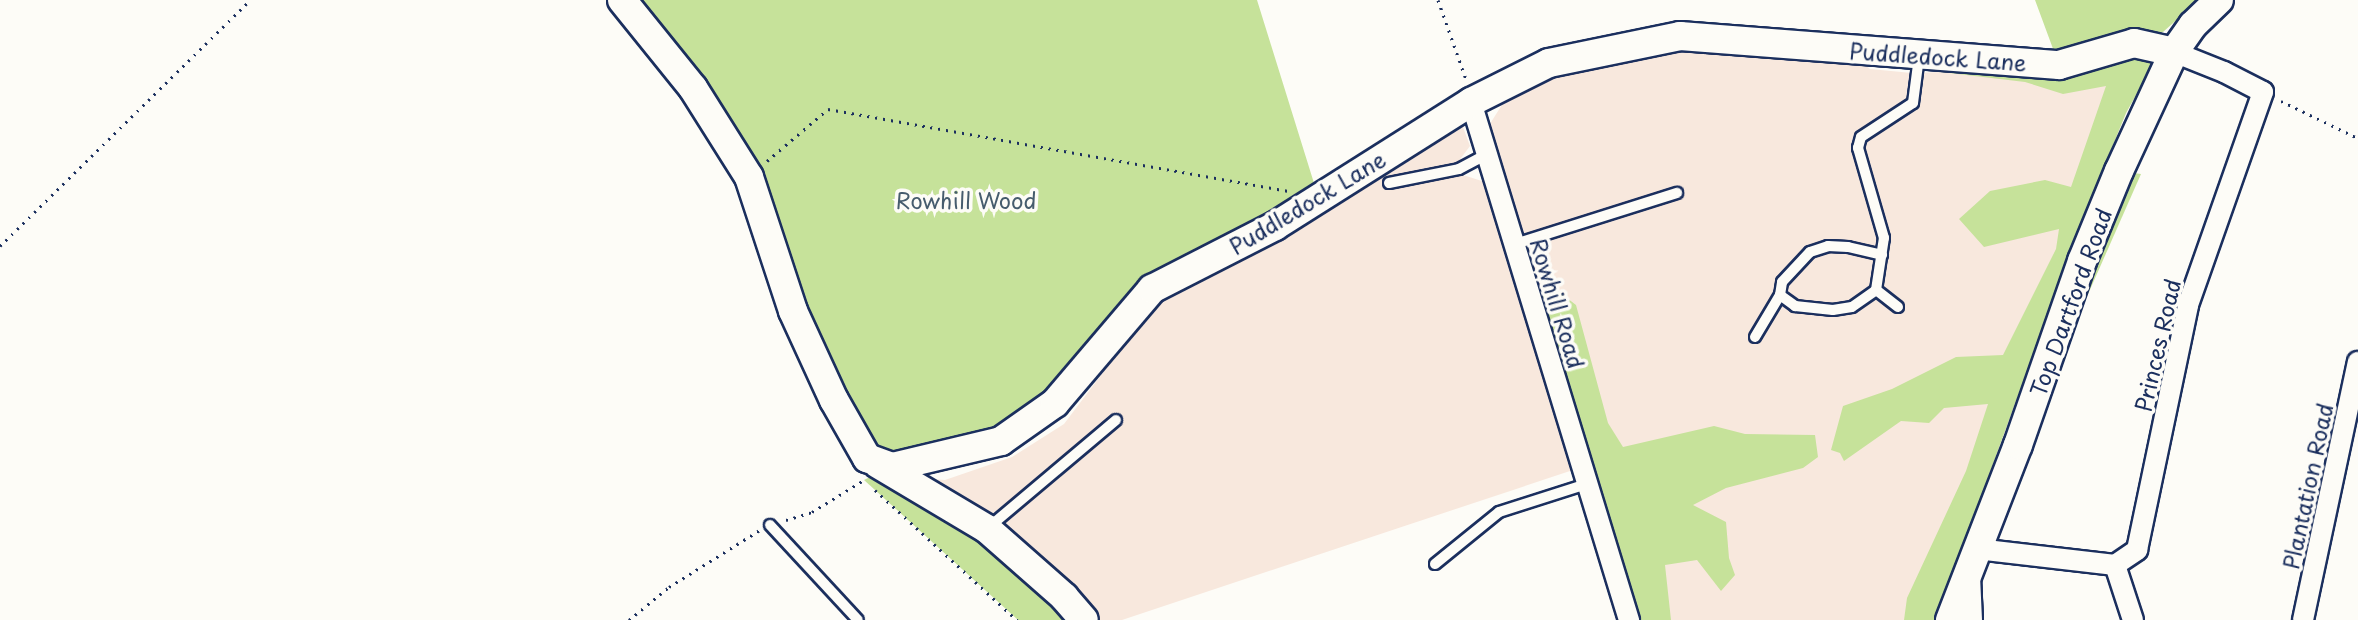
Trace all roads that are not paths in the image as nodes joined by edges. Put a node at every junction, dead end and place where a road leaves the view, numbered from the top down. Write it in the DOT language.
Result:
graph roads {
  1 [pos="622,0"];
  2 [pos="2219,0"];
  3 [pos="2174,52"];
  4 [pos="1919,57"];
  5 [pos="1471,102"];
  6 [pos="1487,154"];
  7 [pos="1389,183"];
  8 [pos="1677,193"];
  9 [pos="1515,244"];
  10 [pos="1882,255"];
  11 [pos="1876,290"];
  12 [pos="1780,295"];
  13 [pos="1898,307"];
  14 [pos="1755,337"];
  15 [pos="2358,362"];
  16 [pos="1116,420"];
  17 [pos="867,458"];
  18 [pos="1587,484"];
  19 [pos="770,525"];
  20 [pos="987,529"];
  21 [pos="1973,559"];
  22 [pos="1435,564"];
  23 [pos="2115,565"];
  24 [pos="858,620"];
  25 [pos="1084,620"];
  26 [pos="1629,620"];
  27 [pos="1950,620"];
  28 [pos="1972,620"];
  29 [pos="2133,620"];
  30 [pos="2303,620"];
  1 -- 17 [label="street"];
  2 -- 3 [label="street, Top Dartford Road"];
  3 -- 4 [label="street, Puddledock Lane"];
  3 -- 21 [label="street, Top Dartford Road"];
  3 -- 23 [label="street, Princes Road"];
  4 -- 5 [label="street, Puddledock Lane"];
  4 -- 10 [label="lane"];
  5 -- 6 [label="street, Rowhill Road"];
  5 -- 17 [label="street, Puddledock Lane"];
  6 -- 7 [label="lane"];
  6 -- 9 [label="street, Rowhill Road"];
  8 -- 9 [label="lane"];
  9 -- 18 [label="street, Rowhill Road"];
  10 -- 11 [label="lane"];
  10 -- 12 [label="lane"];
  11 -- 12 [label="lane"];
  11 -- 13 [label="lane"];
  12 -- 14 [label="lane"];
  15 -- 30 [label="street, Plantation Road"];
  16 -- 20 [label="lane"];
  17 -- 20 [label="street"];
  18 -- 22 [label="lane"];
  18 -- 26 [label="street, Rowhill Road"];
  19 -- 24 [label="lane"];
  20 -- 25 [label="street"];
  21 -- 23 [label="street"];
  21 -- 27 [label="street, Top Dartford Road"];
  21 -- 28 [label="street"];
  23 -- 29 [label="street"];
}
